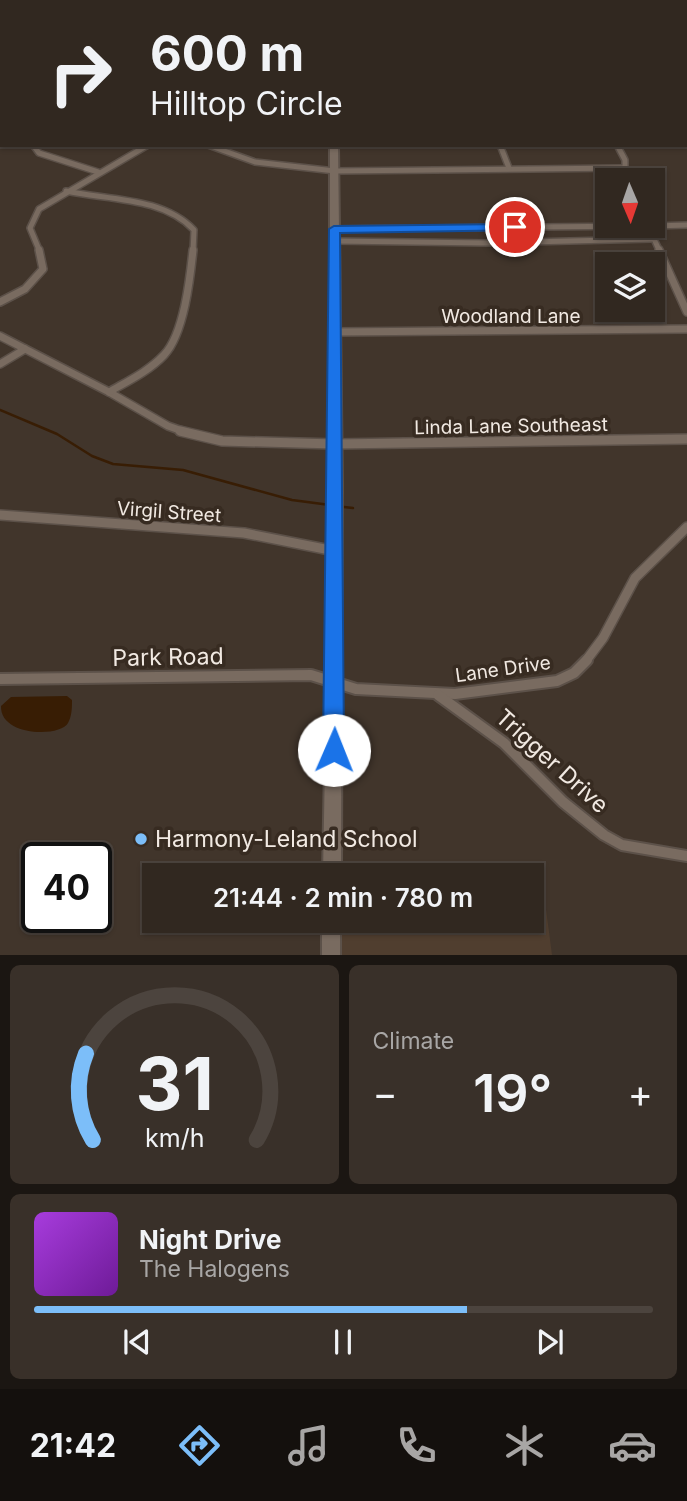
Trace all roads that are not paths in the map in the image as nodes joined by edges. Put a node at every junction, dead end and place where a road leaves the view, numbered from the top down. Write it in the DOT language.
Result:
graph roads {
  1 [pos="34,147"];
  2 [pos="144,147"];
  3 [pos="214,147"];
  4 [pos="334,147"];
  5 [pos="501,147"];
  6 [pos="618,147"];
  7 [pos="595,168"];
  8 [pos="623,168"];
  9 [pos="509,169"];
  10 [pos="335,171"];
  11 [pos="98,172"];
  12 [pos="66,191"];
  13 [pos="687,225"];
  14 [pos="665,226"];
  15 [pos="595,228"];
  16 [pos="335,235"];
  17 [pos="652,239"];
  18 [pos="0,302"];
  19 [pos="687,312"];
  20 [pos="687,329"];
  21 [pos="335,332"];
  22 [pos="0,337"];
  23 [pos="25,349"];
  24 [pos="0,364"];
  25 [pos="109,392"];
  26 [pos="687,439"];
  27 [pos="335,444"];
  28 [pos="0,515"];
  29 [pos="687,527"];
  30 [pos="335,551"];
  31 [pos="0,679"];
  32 [pos="335,682"];
  33 [pos="435,693"];
  34 [pos="687,856"];
  35 [pos="332,863"];
  36 [pos="331,933"];
  37 [pos="331,955"];
  1 -- 11 [label="street"];
  2 -- 11 [label="street"];
  3 -- 10 [label="street"];
  4 -- 10 [label="street"];
  5 -- 9 [label="street"];
  6 -- 8 [label="street"];
  7 -- 9 [label="street"];
  9 -- 10 [label="street"];
  10 -- 16 [label="street"];
  11 -- 12 [label="street"];
  12 -- 18 [label="street"];
  12 -- 25 [label="street"];
  13 -- 14 [label="street"];
  15 -- 16 [label="street"];
  16 -- 17 [label="street"];
  16 -- 21 [label="street"];
  17 -- 19 [label="street"];
  20 -- 21 [label="street, Woodland Lane"];
  21 -- 27 [label="street"];
  22 -- 23 [label="street, Linda Lane Southeast"];
  23 -- 24 [label="street"];
  23 -- 25 [label="street, Linda Lane Southeast"];
  25 -- 27 [label="street, Linda Lane Southeast"];
  26 -- 27 [label="street, Linda Lane Southeast"];
  27 -- 30 [label="street"];
  28 -- 30 [label="street, Virgil Street"];
  29 -- 33 [label="street, Lane Drive"];
  30 -- 32 [label="street"];
  31 -- 32 [label="street, Park Road"];
  32 -- 33 [label="street, Lane Drive"];
  32 -- 35 [label="street"];
  33 -- 34 [label="street, Trigger Drive"];
  36 -- 37 [label="street"];
}
